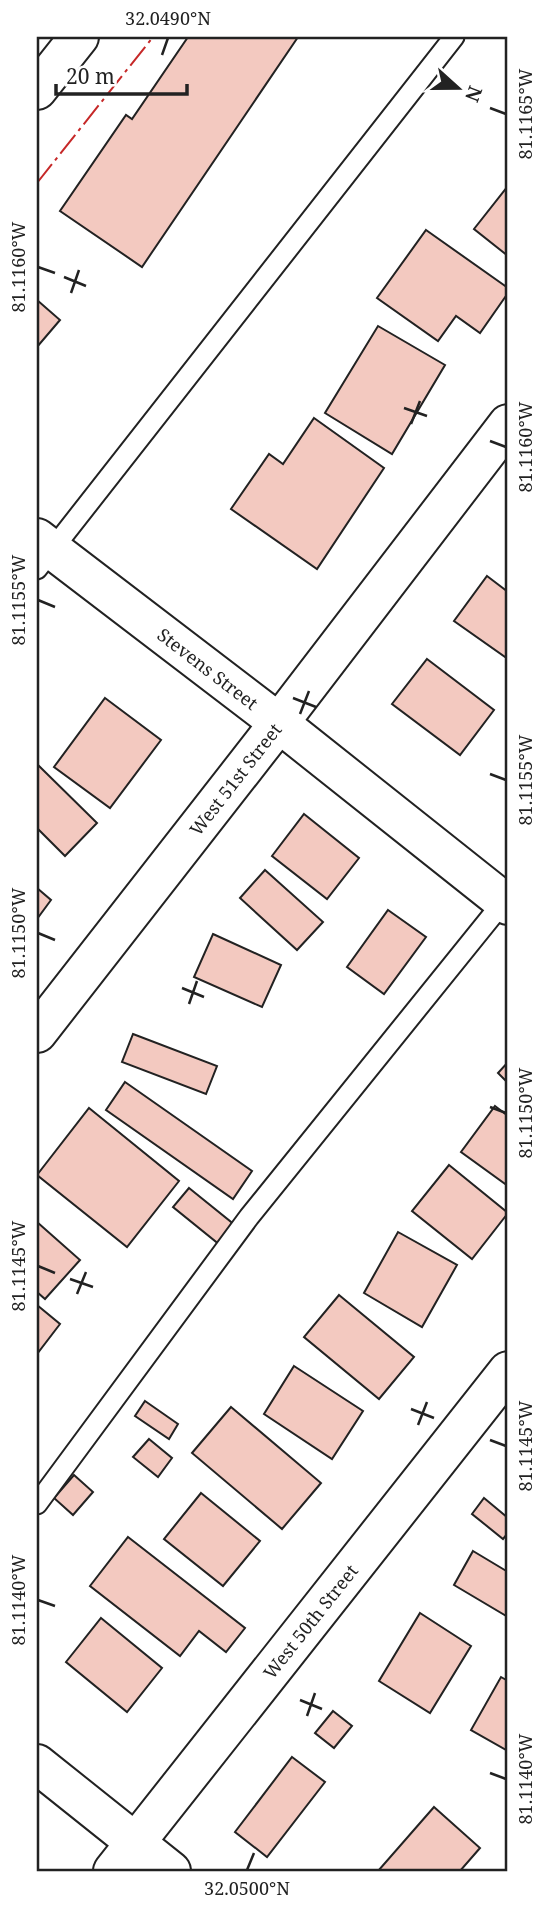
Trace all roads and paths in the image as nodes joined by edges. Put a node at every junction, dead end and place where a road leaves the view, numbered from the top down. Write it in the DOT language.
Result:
graph roads {
  1 [pos="79,37"];
  2 [pos="454,37"];
  3 [pos="37,90"];
  4 [pos="508,424"];
  5 [pos="42,552"];
  6 [pos="279,723"];
  7 [pos="507,901"];
  8 [pos="37,1033"];
  9 [pos="508,1371"];
  10 [pos="37,1504"];
  11 [pos="37,1765"];
  12 [pos="136,1842"];
  13 [pos="113,1871"];
  14 [pos="171,1871"];
  1 -- 3 [label="street"];
  2 -- 5 [label="lane"];
  4 -- 6 [label="street, West 51st Street"];
  5 -- 6 [label="street, Stevens Street"];
  6 -- 7 [label="street, Stevens Street"];
  6 -- 8 [label="street, West 51st Street"];
  7 -- 10 [label="lane"];
  9 -- 12 [label="street, West 50th Street"];
  11 -- 12 [label="street"];
  12 -- 13 [label="street, West 50th Street"];
  12 -- 14 [label="street"];
}
